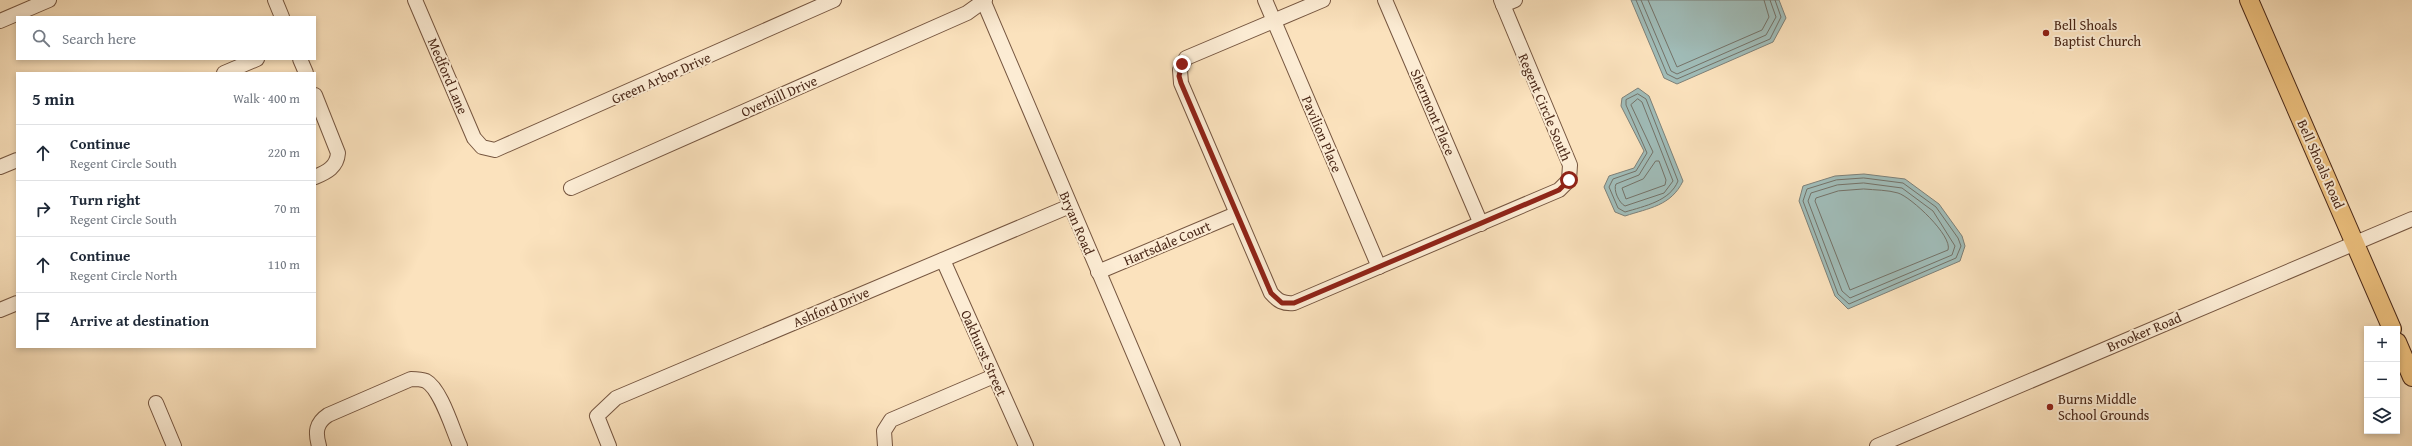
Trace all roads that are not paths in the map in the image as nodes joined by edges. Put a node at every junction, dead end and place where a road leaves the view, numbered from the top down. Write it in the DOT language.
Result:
graph roads {
  1 [pos="48,0"];
  2 [pos="275,0"];
  3 [pos="416,0"];
  4 [pos="834,0"];
  5 [pos="984,0"];
  6 [pos="1265,0"];
  7 [pos="1323,0"];
  8 [pos="1385,0"];
  9 [pos="2249,0"];
  10 [pos="1506,2"];
  11 [pos="282,16"];
  12 [pos="0,21"];
  13 [pos="1274,21"];
  14 [pos="255,60"];
  15 [pos="300,60"];
  16 [pos="226,72"];
  17 [pos="306,72"];
  18 [pos="316,97"];
  19 [pos="486,148"];
  20 [pos="16,160"];
  21 [pos="0,167"];
  22 [pos="316,176"];
  23 [pos="571,188"];
  24 [pos="1070,206"];
  25 [pos="1236,214"];
  26 [pos="2412,219"];
  27 [pos="1481,224"];
  28 [pos="2355,243"];
  29 [pos="943,260"];
  30 [pos="1379,267"];
  31 [pos="1098,272"];
  32 [pos="16,302"];
  33 [pos="0,310"];
  34 [pos="2391,326"];
  35 [pos="2400,349"];
  36 [pos="994,376"];
  37 [pos="2412,377"];
  38 [pos="156,403"];
  39 [pos="174,446"];
  40 [pos="318,446"];
  41 [pos="460,446"];
  42 [pos="609,446"];
  43 [pos="885,446"];
  44 [pos="1026,446"];
  45 [pos="1173,446"];
  46 [pos="1877,446"];
  1 -- 12 [label="street"];
  2 -- 11 [label="street"];
  3 -- 19 [label="street, Medford Lane"];
  4 -- 19 [label="street, Green Arbor Drive"];
  5 -- 23 [label="street, Overhill Drive"];
  5 -- 24 [label="street, Bryan Road"];
  6 -- 13 [label="street, Pavilion Place"];
  7 -- 13 [label="street, Regent Circle South"];
  8 -- 27 [label="street, Shermont Place"];
  9 -- 28 [label="main road, Bell Shoals Road"];
  10 -- 27 [label="street, Regent Circle South"];
  13 -- 25 [label="street, Regent Circle South"];
  13 -- 30 [label="street, Pavilion Place"];
  14 -- 16 [label="street"];
  15 -- 17 [label="street"];
  18 -- 22 [label="street"];
  20 -- 21 [label="street"];
  24 -- 29 [label="street, Ashford Drive"];
  24 -- 31 [label="street, Bryan Road"];
  25 -- 30 [label="street, Regent Circle South"];
  25 -- 31 [label="street, Hartsdale Court"];
  26 -- 28 [label="street, Brooker Road"];
  27 -- 30 [label="street, Regent Circle South"];
  28 -- 34 [label="main road, Bell Shoals Road"];
  28 -- 46 [label="street, Brooker Road"];
  29 -- 36 [label="street, Oakhurst Street"];
  29 -- 42 [label="street, Ashford Drive"];
  31 -- 45 [label="street, Bryan Road"];
  32 -- 33 [label="street"];
  35 -- 37 [label="main road"];
  36 -- 43 [label="street"];
  36 -- 44 [label="street, Oakhurst Street"];
  38 -- 39 [label="street"];
  40 -- 41 [label="street"];
}
